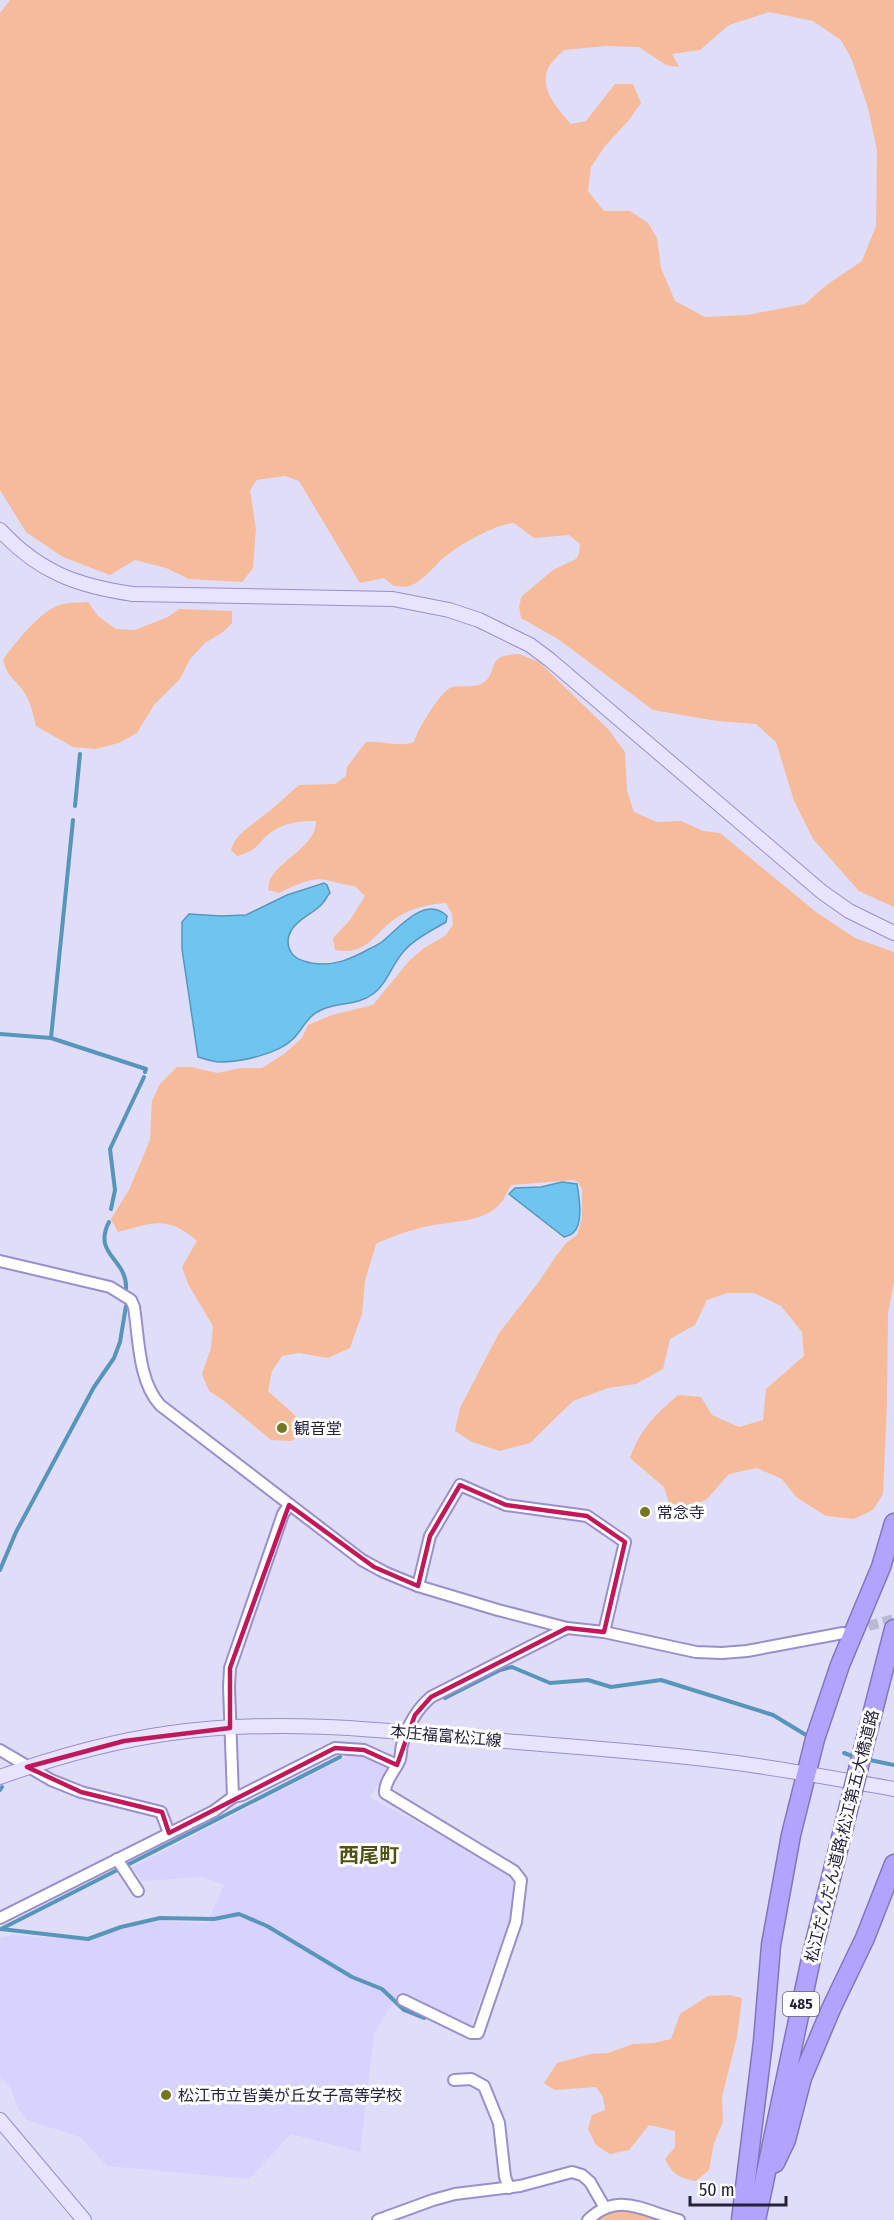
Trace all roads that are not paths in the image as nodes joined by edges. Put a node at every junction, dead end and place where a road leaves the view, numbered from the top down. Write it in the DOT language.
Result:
graph roads {
  1 [pos="0,530"];
  2 [pos="894,933"];
  3 [pos="0,1261"];
  4 [pos="289,1504"];
  5 [pos="894,1523"];
  6 [pos="418,1586"];
  7 [pos="567,1628"];
  8 [pos="894,1629"];
  9 [pos="604,1632"];
  10 [pos="843,1633"];
  11 [pos="230,1728"];
  12 [pos="408,1732"];
  13 [pos="0,1750"];
  14 [pos="397,1765"];
  15 [pos="27,1767"];
  16 [pos="807,1773"];
  17 [pos="0,1777"];
  18 [pos="894,1789"];
  19 [pos="233,1797"];
  20 [pos="170,1833"];
  21 [pos="120,1864"];
  22 [pos="894,1864"];
  23 [pos="138,1891"];
  24 [pos="0,1918"];
  25 [pos="403,2000"];
  26 [pos="454,2080"];
  27 [pos="0,2120"];
  28 [pos="509,2188"];
  29 [pos="762,2191"];
  30 [pos="605,2208"];
  31 [pos="84,2220"];
  32 [pos="378,2220"];
  33 [pos="588,2220"];
  34 [pos="679,2220"];
  35 [pos="741,2220"];
  36 [pos="756,2220"];
  1 -- 2 [label="street"];
  3 -- 4 [label="street"];
  4 -- 6 [label="street"];
  4 -- 11 [label="street"];
  5 -- 16 [label="highway"];
  6 -- 7 [label="street"];
  6 -- 9 [label="street"];
  7 -- 9 [label="street"];
  7 -- 12 [label="street"];
  8 -- 29 [label="highway, 松江だんだん道路;松江第五大橋道路 / 485, bridge"];
  9 -- 10 [label="street"];
  11 -- 12 [label="street, 本庄福富松江線"];
  11 -- 15 [label="street, 本庄福富松江線"];
  11 -- 19 [label="street"];
  12 -- 14 [label="street"];
  12 -- 16 [label="street, 本庄福富松江線"];
  13 -- 15 [label="street"];
  14 -- 19 [label="street"];
  14 -- 25 [label="street"];
  15 -- 17 [label="street, 本庄福富松江線"];
  15 -- 20 [label="street"];
  16 -- 18 [label="street, 本庄福富松江線"];
  16 -- 35 [label="highway"];
  19 -- 20 [label="street"];
  20 -- 21 [label="street"];
  21 -- 23 [label="street"];
  21 -- 24 [label="street"];
  22 -- 29 [label="highway"];
  26 -- 28 [label="street"];
  27 -- 31 [label="street"];
  28 -- 30 [label="street"];
  28 -- 32 [label="street"];
  29 -- 36 [label="highway, 松江だんだん道路;松江第五大橋道路 / 485"];
  30 -- 33 [label="street"];
  30 -- 34 [label="street"];
}
